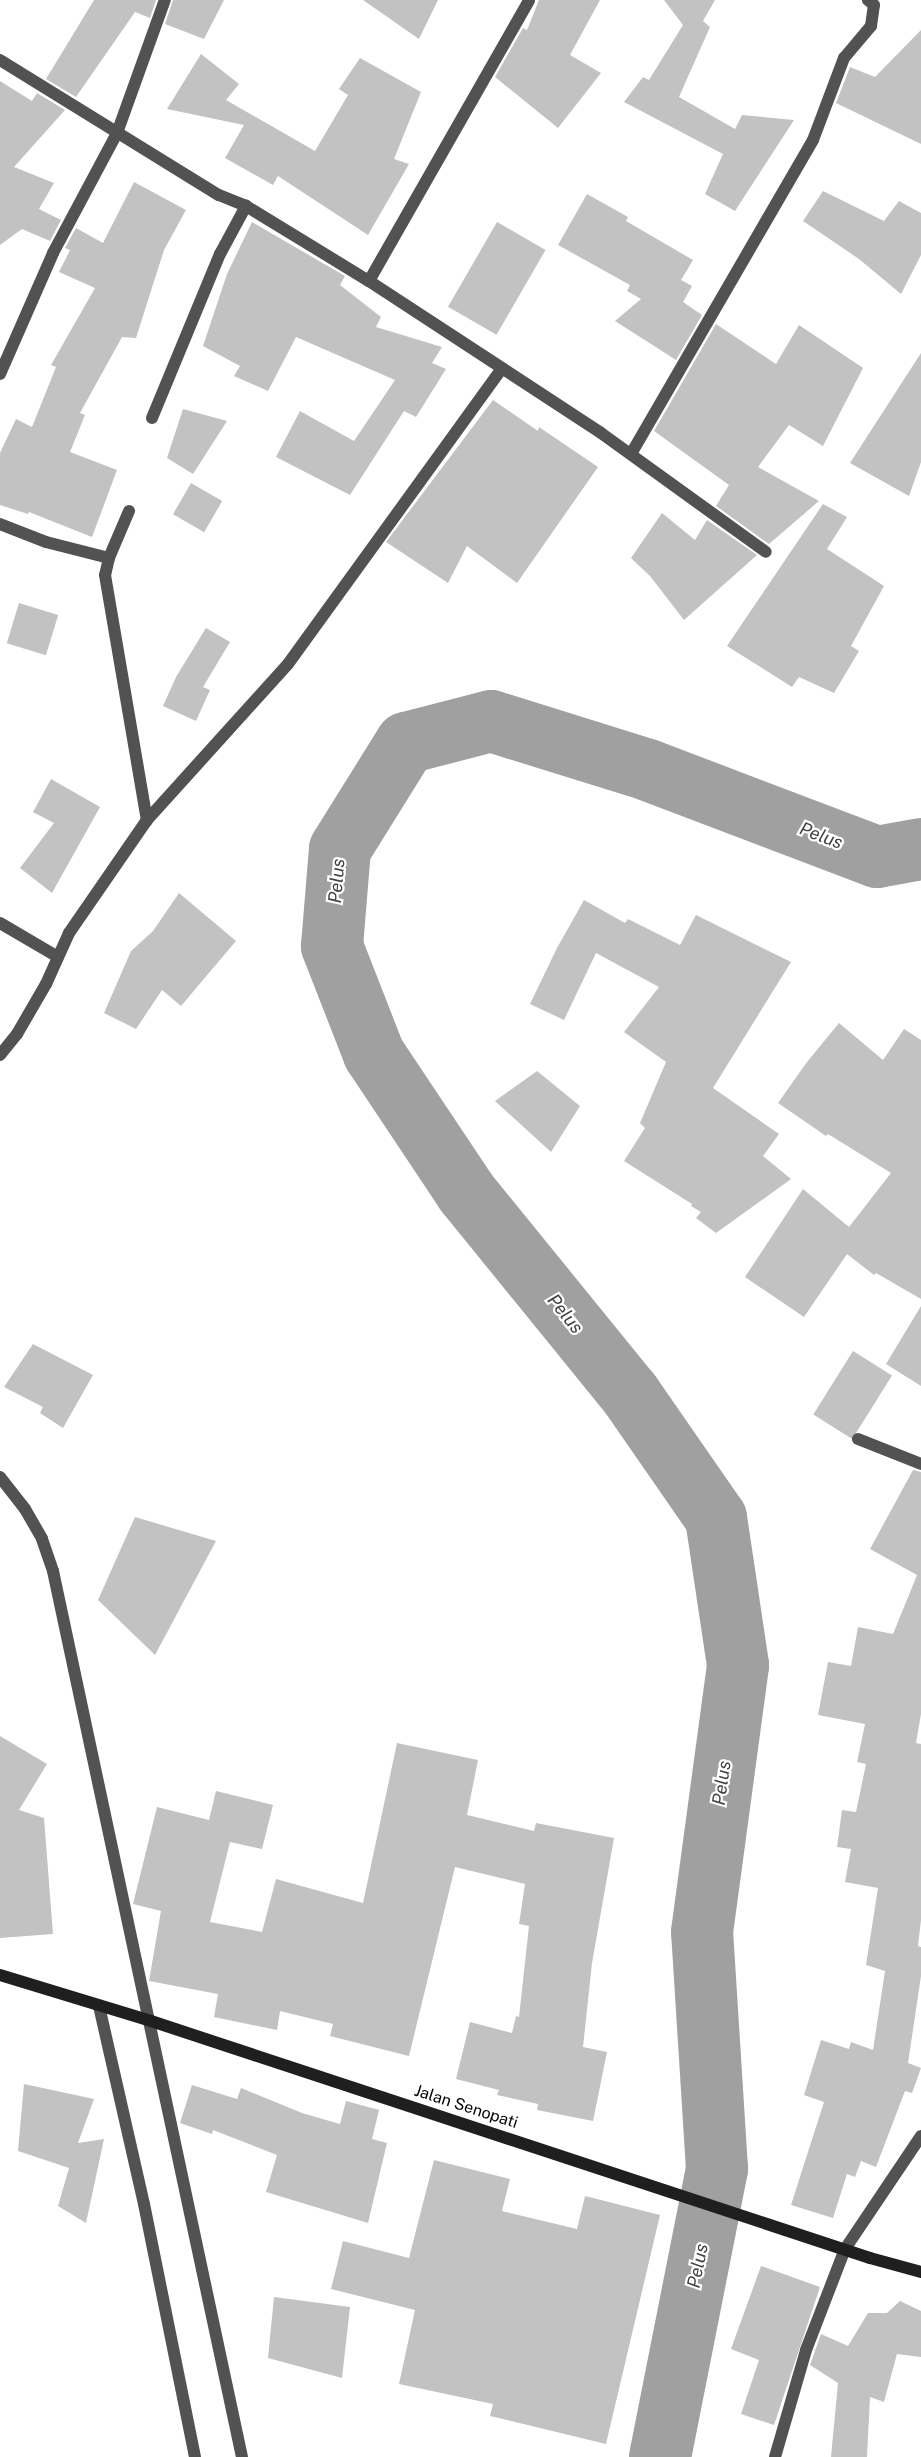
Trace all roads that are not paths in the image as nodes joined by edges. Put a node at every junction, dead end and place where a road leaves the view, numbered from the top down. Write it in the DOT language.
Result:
graph roads {
  1 [pos="165,0"];
  2 [pos="528,0"];
  3 [pos="868,0"];
  4 [pos="0,60"];
  5 [pos="117,133"];
  6 [pos="246,206"];
  7 [pos="369,281"];
  8 [pos="502,368"];
  9 [pos="0,374"];
  10 [pos="153,418"];
  11 [pos="631,454"];
  12 [pos="129,511"];
  13 [pos="0,525"];
  14 [pos="766,552"];
  15 [pos="109,558"];
  16 [pos="147,820"];
  17 [pos="0,923"];
  18 [pos="58,957"];
  19 [pos="0,1055"];
  20 [pos="858,1439"];
  21 [pos="921,1464"];
  22 [pos="0,1477"];
  23 [pos="0,1975"];
  24 [pos="99,2007"];
  25 [pos="151,2021"];
  26 [pos="921,2136"];
  27 [pos="845,2249"];
  28 [pos="918,2271"];
  29 [pos="195,2457"];
  30 [pos="242,2457"];
  31 [pos="776,2457"];
  1 -- 5 [label="street"];
  2 -- 7 [label="street"];
  3 -- 11 [label="street"];
  4 -- 5 [label="street"];
  5 -- 6 [label="street"];
  5 -- 9 [label="street"];
  6 -- 7 [label="street"];
  6 -- 10 [label="street"];
  7 -- 8 [label="street"];
  8 -- 11 [label="street"];
  8 -- 16 [label="street"];
  11 -- 14 [label="street"];
  12 -- 15 [label="street"];
  13 -- 15 [label="street"];
  15 -- 16 [label="street"];
  16 -- 18 [label="street"];
  17 -- 18 [label="street"];
  18 -- 19 [label="street"];
  20 -- 21 [label="street"];
  22 -- 25 [label="street"];
  23 -- 24 [label="main road, Jalan Senopati"];
  24 -- 25 [label="main road, Jalan Senopati"];
  24 -- 29 [label="street"];
  25 -- 27 [label="main road, Jalan Senopati"];
  25 -- 30 [label="street"];
  26 -- 27 [label="street"];
  27 -- 28 [label="main road, Jalan Senopati"];
  27 -- 31 [label="street"];
}
